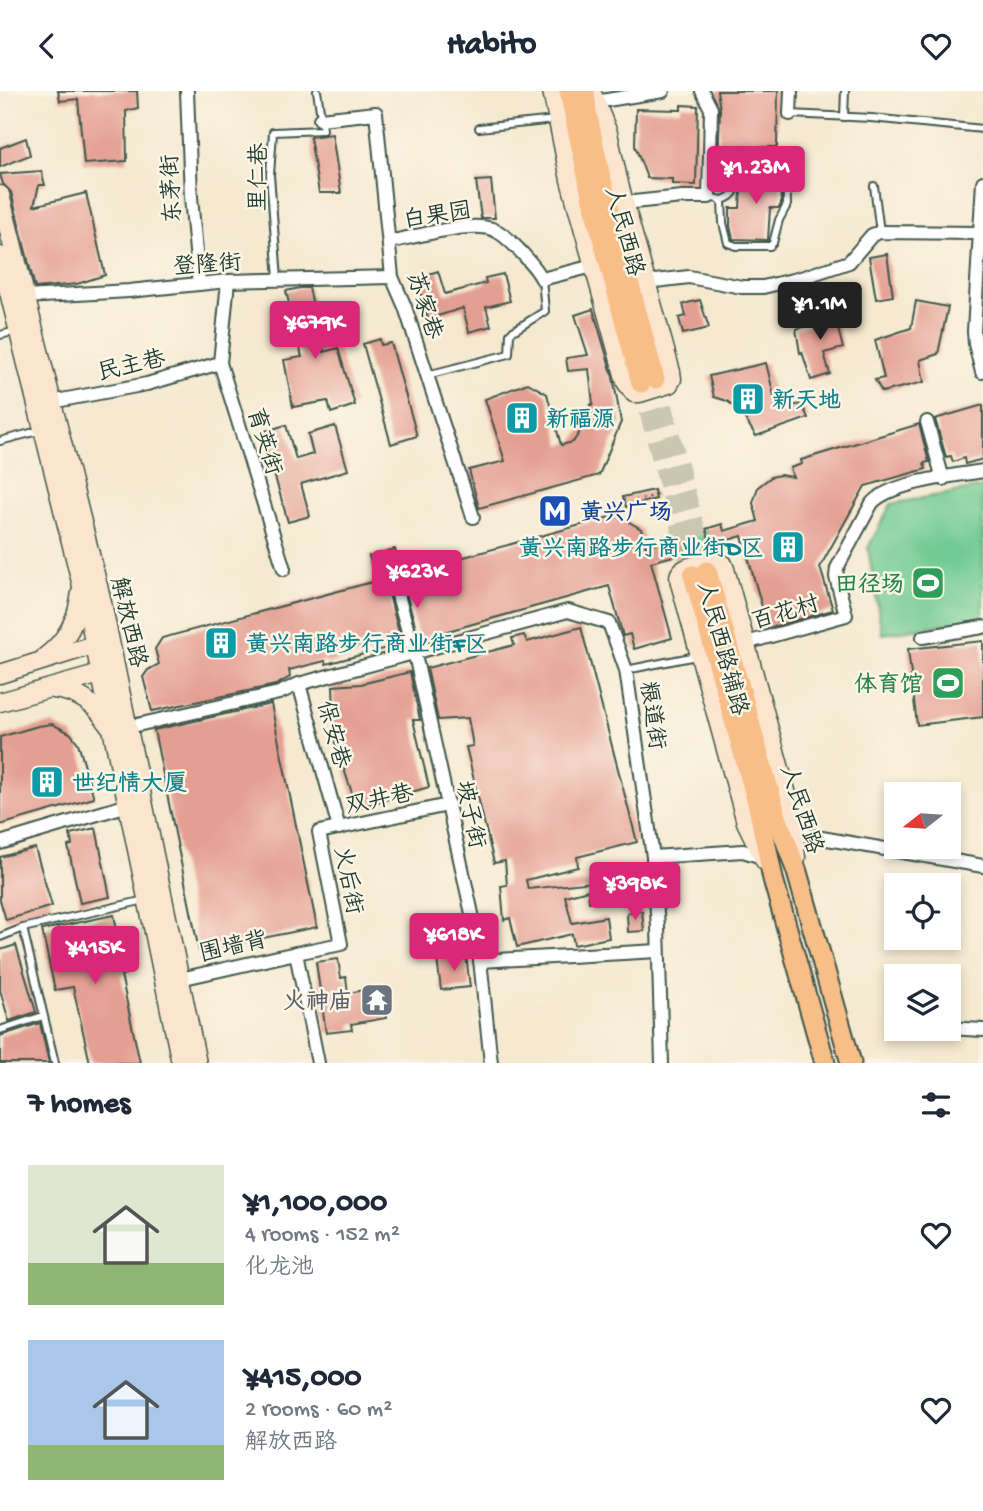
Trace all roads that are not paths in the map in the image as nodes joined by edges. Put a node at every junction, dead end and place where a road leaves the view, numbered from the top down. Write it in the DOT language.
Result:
graph roads {
  1 [pos="187,91"];
  2 [pos="317,91"];
  3 [pos="552,91"];
  4 [pos="569,91"];
  5 [pos="663,91"];
  6 [pos="702,91"];
  7 [pos="791,91"];
  8 [pos="845,91"];
  9 [pos="591,95"];
  10 [pos="790,114"];
  11 [pos="844,117"];
  12 [pos="320,119"];
  13 [pos="557,120"];
  14 [pos="480,128"];
  15 [pos="983,129"];
  16 [pos="983,182"];
  17 [pos="874,186"];
  18 [pos="0,195"];
  19 [pos="716,198"];
  20 [pos="624,203"];
  21 [pos="880,232"];
  22 [pos="979,233"];
  23 [pos="389,242"];
  24 [pos="0,256"];
  25 [pos="593,266"];
  26 [pos="392,277"];
  27 [pos="542,279"];
  28 [pos="278,280"];
  29 [pos="228,282"];
  30 [pos="647,282"];
  31 [pos="199,284"];
  32 [pos="25,297"];
  33 [pos="19,330"];
  34 [pos="0,335"];
  35 [pos="220,363"];
  36 [pos="982,373"];
  37 [pos="427,375"];
  38 [pos="51,402"];
  39 [pos="927,422"];
  40 [pos="43,429"];
  41 [pos="0,441"];
  42 [pos="983,471"];
  43 [pos="943,478"];
  44 [pos="473,517"];
  45 [pos="284,569"];
  46 [pos="393,577"];
  47 [pos="80,578"];
  48 [pos="568,611"];
  49 [pos="983,627"];
  50 [pos="923,637"];
  51 [pos="102,643"];
  52 [pos="746,643"];
  53 [pos="414,652"];
  54 [pos="700,656"];
  55 [pos="36,663"];
  56 [pos="626,670"];
  57 [pos="108,671"];
  58 [pos="0,674"];
  59 [pos="299,684"];
  60 [pos="42,690"];
  61 [pos="0,702"];
  62 [pos="121,730"];
  63 [pos="128,805"];
  64 [pos="448,805"];
  65 [pos="339,828"];
  66 [pos="319,832"];
  67 [pos="793,833"];
  68 [pos="0,843"];
  69 [pos="653,857"];
  70 [pos="983,866"];
  71 [pos="769,871"];
  72 [pos="797,871"];
  73 [pos="147,899"];
  74 [pos="23,929"];
  75 [pos="0,937"];
  76 [pos="658,951"];
  77 [pos="296,953"];
  78 [pos="480,961"];
  79 [pos="180,979"];
  80 [pos="43,1016"];
  81 [pos="961,1029"];
  82 [pos="0,1030"];
  83 [pos="983,1030"];
  84 [pos="55,1063"];
  85 [pos="181,1063"];
  86 [pos="197,1063"];
  87 [pos="318,1063"];
  88 [pos="491,1063"];
  89 [pos="662,1063"];
  90 [pos="825,1063"];
  91 [pos="851,1063"];
  1 -- 31 [label="street, 东茅街"];
  2 -- 12 [label="lane"];
  3 -- 13 [label="main road"];
  4 -- 9 [label="main road, 人民西路"];
  5 -- 9 [label="street"];
  6 -- 19 [label="street"];
  7 -- 10 [label="street"];
  8 -- 11 [label="lane"];
  9 -- 20 [label="main road"];
  10 -- 11 [label="lane"];
  11 -- 15 [label="lane"];
  12 -- 23 [label="street, 苏家巷"];
  12 -- 28 [label="lane, 里仁巷"];
  13 -- 14 [label="lane"];
  13 -- 25 [label="main road"];
  16 -- 22 [label="street"];
  17 -- 21 [label="lane"];
  18 -- 32 [label="main road, 解放西路"];
  19 -- 19 [label="lane"];
  19 -- 20 [label="street"];
  20 -- 30 [label="main road"];
  21 -- 22 [label="street"];
  21 -- 30 [label="street"];
  22 -- 36 [label="street"];
  23 -- 26 [label="street, 苏家巷"];
  23 -- 27 [label="street, 白果园"];
  24 -- 33 [label="main road, 解放西路"];
  25 -- 27 [label="street"];
  25 -- 30 [label="main road"];
  26 -- 28 [label="street, 登隆街"];
  26 -- 37 [label="street, 苏家巷"];
  27 -- 37 [label="lane"];
  28 -- 29 [label="street, 登隆街"];
  29 -- 31 [label="street, 登隆街"];
  29 -- 35 [label="street, 育英街"];
  31 -- 32 [label="street, 登隆街"];
  32 -- 38 [label="main road, 解放西路"];
  33 -- 34 [label="lane"];
  33 -- 40 [label="main road, 解放西路"];
  35 -- 38 [label="street, 民主巷"];
  35 -- 45 [label="street, 育英街"];
  37 -- 44 [label="street, 苏家巷"];
  38 -- 51 [label="main road, 解放西路"];
  39 -- 43 [label="street"];
  40 -- 41 [label="lane"];
  40 -- 47 [label="main road, 解放西路"];
  42 -- 43 [label="street, 百花村"];
  43 -- 52 [label="street, 百花村"];
  46 -- 53 [label="street, 坡子街"];
  47 -- 51 [label="main road, 解放西路"];
  47 -- 55 [label="main road"];
  48 -- 53 [label="street, 保安巷"];
  48 -- 56 [label="street, 粮道街"];
  49 -- 50 [label="street"];
  51 -- 55 [label="main road"];
  51 -- 57 [label="main road, 解放西路"];
  52 -- 54 [label="main road, 人民西路辅路"];
  52 -- 67 [label="main road, 人民西路辅路"];
  53 -- 59 [label="street, 保安巷"];
  53 -- 64 [label="street, 坡子街"];
  54 -- 56 [label="lane"];
  54 -- 71 [label="main road, 人民西路辅路"];
  55 -- 58 [label="main road"];
  56 -- 69 [label="street, 粮道街"];
  57 -- 60 [label="main road"];
  57 -- 62 [label="main road, 解放西路"];
  59 -- 62 [label="street"];
  59 -- 65 [label="street, 保安巷"];
  60 -- 61 [label="main road"];
  60 -- 62 [label="main road"];
  62 -- 63 [label="main road, 解放西路"];
  62 -- 79 [label="main road, 解放西路"];
  63 -- 68 [label="street"];
  63 -- 73 [label="main road, 解放西路"];
  64 -- 65 [label="street, 双井巷"];
  64 -- 78 [label="street, 坡子街"];
  65 -- 66 [label="street, 双井巷"];
  66 -- 77 [label="street, 火后街"];
  67 -- 70 [label="street"];
  67 -- 72 [label="main road, 人民西路辅路"];
  69 -- 71 [label="street"];
  69 -- 76 [label="street, 粮道街"];
  71 -- 72 [label="main road, 人民西路"];
  71 -- 90 [label="main road, 人民西路"];
  72 -- 91 [label="main road, 人民西路"];
  73 -- 74 [label="lane"];
  73 -- 85 [label="main road, 解放西路"];
  74 -- 75 [label="lane"];
  74 -- 80 [label="lane"];
  76 -- 78 [label="street"];
  76 -- 89 [label="street, 粮道街"];
  77 -- 79 [label="street, 围墙背"];
  77 -- 87 [label="street"];
  78 -- 88 [label="street, 坡子街"];
  79 -- 86 [label="main road, 解放西路"];
  80 -- 82 [label="lane"];
  80 -- 84 [label="lane"];
  81 -- 83 [label="street"];
}
